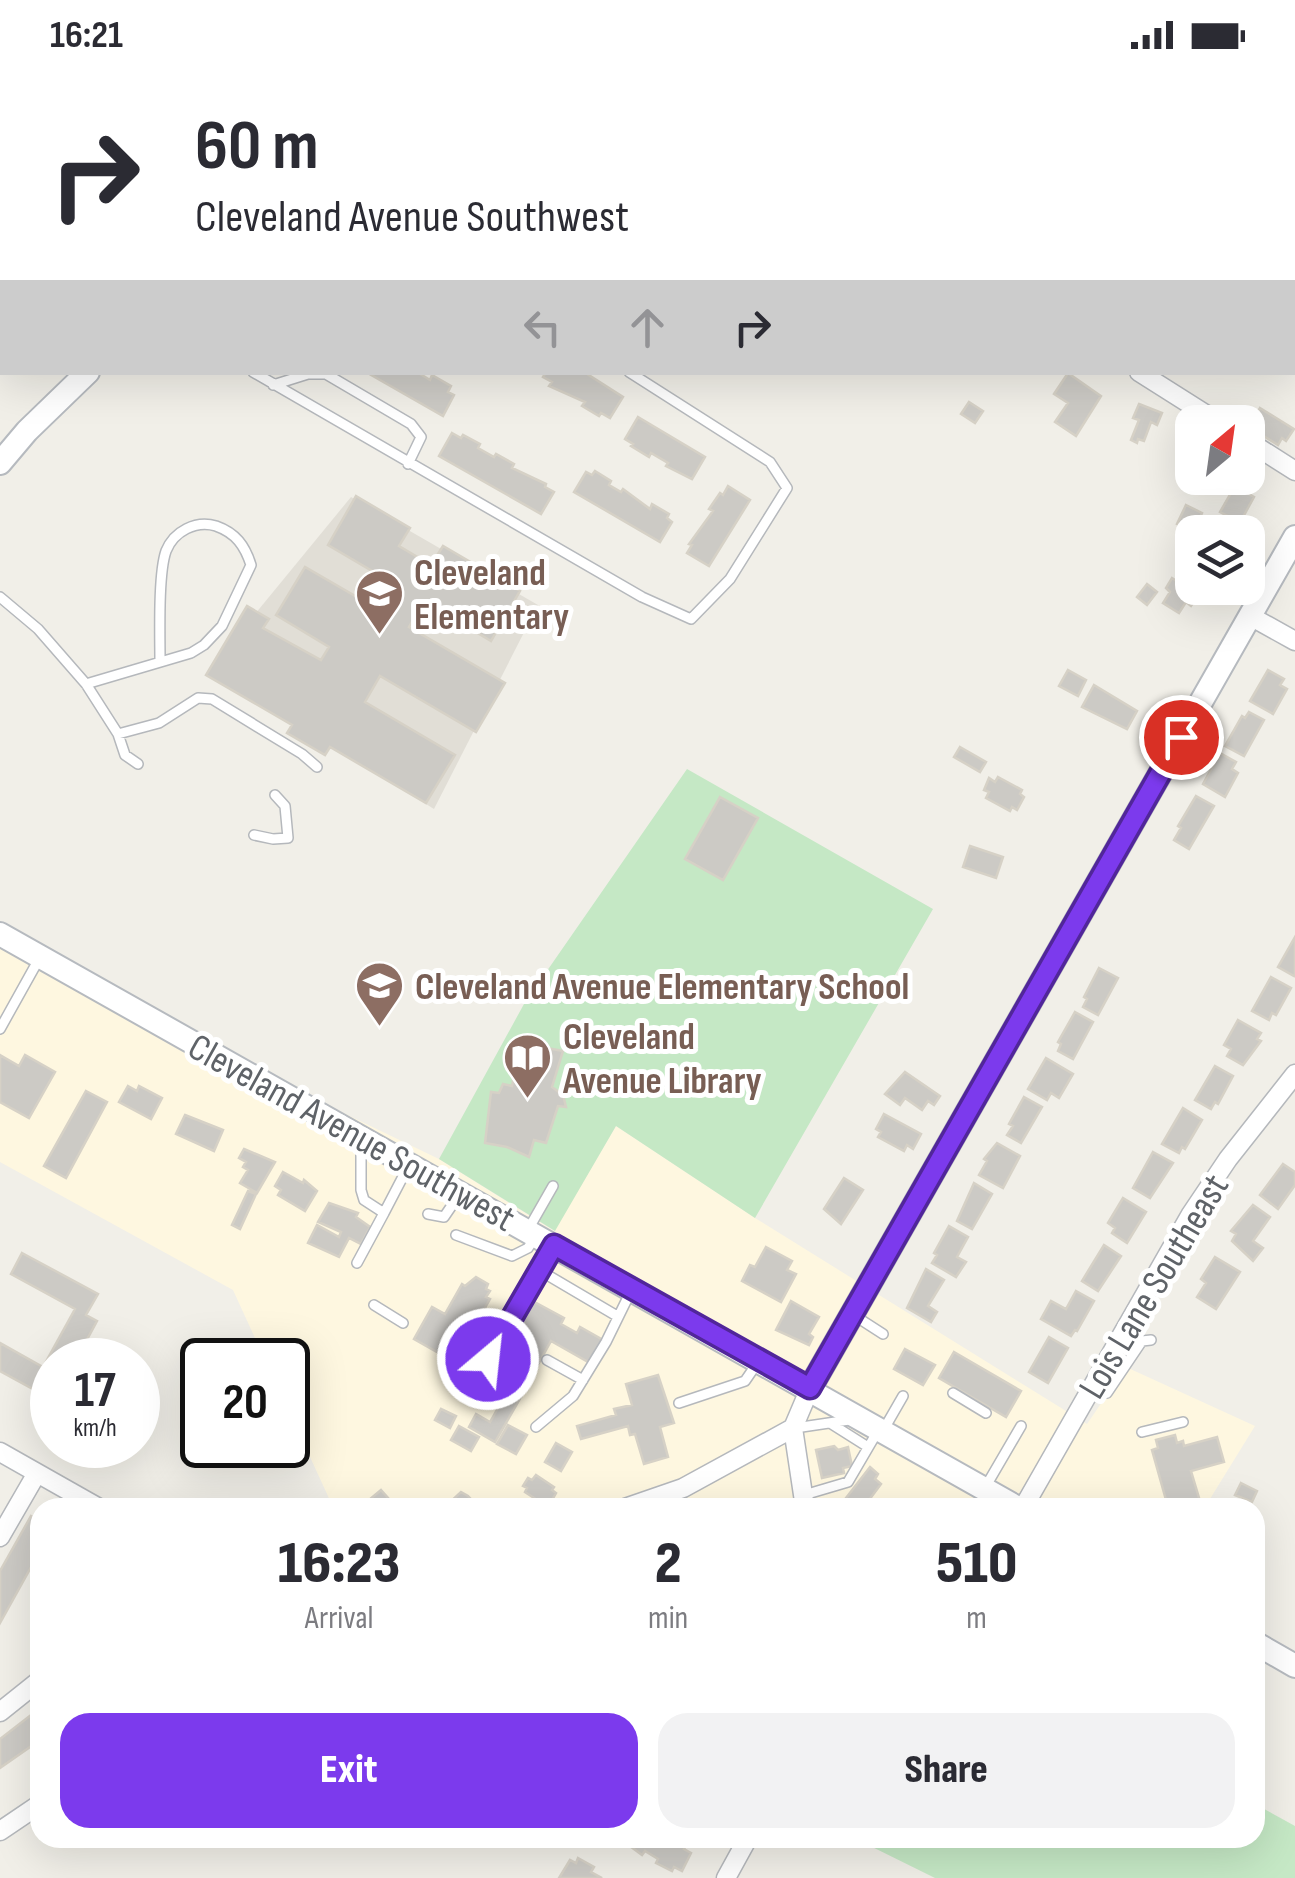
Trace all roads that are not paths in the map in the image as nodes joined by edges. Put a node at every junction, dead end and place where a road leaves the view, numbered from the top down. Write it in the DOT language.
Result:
graph roads {
  1 [pos="85,375"];
  2 [pos="257,375"];
  3 [pos="305,375"];
  4 [pos="328,375"];
  5 [pos="634,375"];
  6 [pos="1144,375"];
  7 [pos="272,385"];
  8 [pos="1191,405"];
  9 [pos="1265,451"];
  10 [pos="0,463"];
  11 [pos="408,464"];
  12 [pos="1295,470"];
  13 [pos="1295,537"];
  14 [pos="0,597"];
  15 [pos="1250,616"];
  16 [pos="1295,640"];
  17 [pos="160,661"];
  18 [pos="86,684"];
  19 [pos="118,734"];
  20 [pos="138,764"];
  21 [pos="316,767"];
  22 [pos="275,795"];
  23 [pos="254,834"];
  24 [pos="0,934"];
  25 [pos="40,956"];
  26 [pos="0,1030"];
  27 [pos="12,1036"];
  28 [pos="1295,1074"];
  29 [pos="361,1136"];
  30 [pos="410,1164"];
  31 [pos="552,1186"];
  32 [pos="460,1192"];
  33 [pos="384,1213"];
  34 [pos="428,1214"];
  35 [pos="456,1236"];
  36 [pos="539,1237"];
  37 [pos="357,1263"];
  38 [pos="592,1266"];
  39 [pos="539,1270"];
  40 [pos="632,1288"];
  41 [pos="577,1292"];
  42 [pos="374,1305"];
  43 [pos="852,1314"];
  44 [pos="617,1316"];
  45 [pos="402,1323"];
  46 [pos="883,1334"];
  47 [pos="1151,1340"];
  48 [pos="547,1360"];
  49 [pos="759,1360"];
  50 [pos="584,1380"];
  51 [pos="1094,1384"];
  52 [pos="810,1388"];
  53 [pos="470,1392"];
  54 [pos="953,1393"];
  55 [pos="903,1396"];
  56 [pos="679,1403"];
  57 [pos="986,1413"];
  58 [pos="827,1422"];
  59 [pos="1183,1422"];
  60 [pos="536,1426"];
  61 [pos="1021,1426"];
  62 [pos="793,1428"];
  63 [pos="873,1431"];
  64 [pos="1142,1432"];
  65 [pos="0,1452"];
  66 [pos="37,1473"];
  67 [pos="984,1488"];
  68 [pos="81,1498"];
  69 [pos="654,1498"];
  70 [pos="804,1498"];
  71 [pos="811,1498"];
  72 [pos="1002,1498"];
  73 [pos="1026,1498"];
  74 [pos="0,1537"];
  75 [pos="1265,1649"];
  76 [pos="1295,1666"];
  77 [pos="30,1688"];
  78 [pos="0,1712"];
  79 [pos="30,1811"];
  80 [pos="0,1831"];
  81 [pos="742,1848"];
  82 [pos="726,1878"];
  1 -- 10 [label="main road"];
  2 -- 7 [label="lane"];
  3 -- 7 [label="lane"];
  4 -- 11 [label="lane"];
  5 -- 11 [label="lane"];
  6 -- 8 [label="street"];
  7 -- 11 [label="lane"];
  9 -- 12 [label="street"];
  13 -- 15 [label="main road"];
  14 -- 18 [label="lane"];
  15 -- 16 [label="street"];
  15 -- 43 [label="main road"];
  17 -- 17 [label="lane"];
  17 -- 18 [label="lane"];
  18 -- 19 [label="lane"];
  19 -- 20 [label="lane"];
  19 -- 21 [label="lane"];
  22 -- 23 [label="lane"];
  24 -- 25 [label="main road, Cleveland Avenue Southwest"];
  25 -- 26 [label="lane"];
  25 -- 29 [label="main road, Cleveland Avenue Southwest"];
  26 -- 27 [label="lane"];
  28 -- 51 [label="street, Lois Lane Southeast"];
  29 -- 30 [label="main road, Cleveland Avenue Southwest"];
  29 -- 33 [label="lane"];
  30 -- 32 [label="main road, Cleveland Avenue Southwest"];
  30 -- 33 [label="lane"];
  31 -- 36 [label="lane"];
  32 -- 34 [label="lane"];
  32 -- 36 [label="main road, Cleveland Avenue Southwest"];
  33 -- 37 [label="lane"];
  35 -- 36 [label="lane"];
  36 -- 38 [label="main road, Cleveland Avenue Southwest"];
  36 -- 39 [label="lane"];
  38 -- 40 [label="main road, Cleveland Avenue Southwest"];
  38 -- 41 [label="lane"];
  39 -- 41 [label="lane"];
  39 -- 53 [label="lane"];
  40 -- 44 [label="lane"];
  40 -- 49 [label="main road, Cleveland Avenue Southwest"];
  41 -- 44 [label="lane"];
  42 -- 45 [label="lane"];
  43 -- 46 [label="lane"];
  43 -- 52 [label="main road"];
  44 -- 50 [label="lane"];
  47 -- 51 [label="lane"];
  48 -- 50 [label="lane"];
  49 -- 52 [label="main road, Cleveland Avenue Southwest"];
  49 -- 56 [label="lane"];
  50 -- 60 [label="lane"];
  51 -- 73 [label="street, Lois Lane Southeast"];
  52 -- 62 [label="street"];
  52 -- 63 [label="main road, Cleveland Avenue Southwest"];
  54 -- 57 [label="lane"];
  55 -- 63 [label="lane"];
  58 -- 62 [label="lane"];
  58 -- 63 [label="lane"];
  58 -- 63 [label="lane"];
  59 -- 64 [label="lane"];
  61 -- 67 [label="lane"];
  62 -- 69 [label="street"];
  62 -- 70 [label="street"];
  63 -- 67 [label="main road, Cleveland Avenue Southwest"];
  63 -- 71 [label="lane"];
  65 -- 66 [label="street"];
  66 -- 68 [label="street"];
  66 -- 74 [label="street"];
  67 -- 72 [label="main road, Cleveland Avenue Southwest"];
  75 -- 76 [label="main road"];
  77 -- 78 [label="street"];
  79 -- 80 [label="street"];
  81 -- 82 [label="street"];
}
